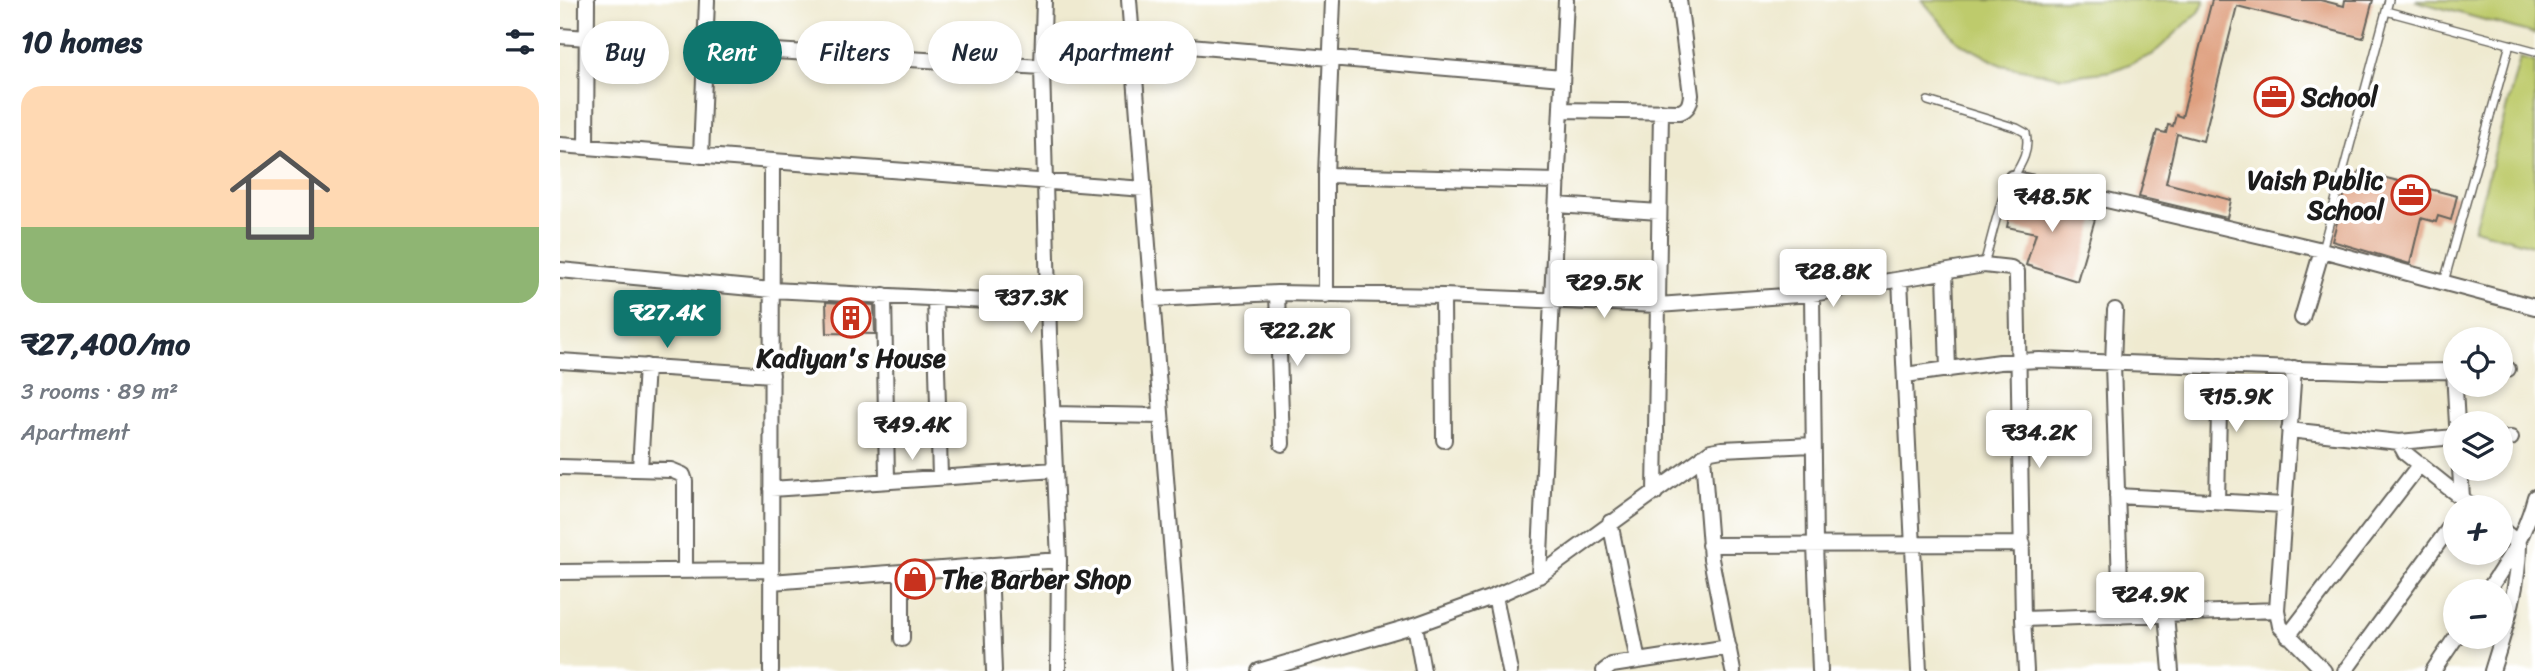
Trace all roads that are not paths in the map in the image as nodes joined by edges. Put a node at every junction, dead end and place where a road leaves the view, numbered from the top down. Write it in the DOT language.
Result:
graph roads {
  1 [pos="587,0"];
  2 [pos="707,0"];
  3 [pos="1044,0"];
  4 [pos="1129,0"];
  5 [pos="1334,0"];
  6 [pos="1566,0"];
  7 [pos="1679,0"];
  8 [pos="2389,0"];
  9 [pos="2386,11"];
  10 [pos="587,21"];
  11 [pos="707,21"];
  12 [pos="1043,21"];
  13 [pos="1131,21"];
  14 [pos="560,36"];
  15 [pos="581,38"];
  16 [pos="2510,44"];
  17 [pos="1197,47"];
  18 [pos="782,51"];
  19 [pos="2535,51"];
  20 [pos="1331,58"];
  21 [pos="1036,66"];
  22 [pos="1563,78"];
  23 [pos="587,84"];
  24 [pos="704,84"];
  25 [pos="1042,84"];
  26 [pos="1135,84"];
  27 [pos="1928,101"];
  28 [pos="1561,110"];
  29 [pos="1661,111"];
  30 [pos="560,145"];
  31 [pos="586,147"];
  32 [pos="701,156"];
  33 [pos="772,162"];
  34 [pos="1326,175"];
  35 [pos="2012,178"];
  36 [pos="1044,180"];
  37 [pos="1558,181"];
  38 [pos="1144,189"];
  39 [pos="1556,205"];
  40 [pos="1659,212"];
  41 [pos="2322,250"];
  42 [pos="1984,265"];
  43 [pos="560,270"];
  44 [pos="1945,272"];
  45 [pos="1900,280"];
  46 [pos="2444,282"];
  47 [pos="772,290"];
  48 [pos="1277,293"];
  49 [pos="1812,294"];
  50 [pos="884,295"];
  51 [pos="1326,295"];
  52 [pos="1443,296"];
  53 [pos="935,298"];
  54 [pos="1152,299"];
  55 [pos="1552,300"];
  56 [pos="1048,304"];
  57 [pos="1658,305"];
  58 [pos="2535,307"];
  59 [pos="2115,310"];
  60 [pos="2302,318"];
  61 [pos="2019,360"];
  62 [pos="560,361"];
  63 [pos="2113,364"];
  64 [pos="646,366"];
  65 [pos="2220,366"];
  66 [pos="2294,368"];
  67 [pos="1948,370"];
  68 [pos="2443,371"];
  69 [pos="772,375"];
  70 [pos="1905,375"];
  71 [pos="1052,414"];
  72 [pos="1161,416"];
  73 [pos="2289,430"];
  74 [pos="2443,438"];
  75 [pos="1444,440"];
  76 [pos="2399,442"];
  77 [pos="1282,444"];
  78 [pos="1812,445"];
  79 [pos="1703,456"];
  80 [pos="2420,464"];
  81 [pos="560,467"];
  82 [pos="640,469"];
  83 [pos="1055,470"];
  84 [pos="940,477"];
  85 [pos="887,481"];
  86 [pos="771,489"];
  87 [pos="1654,493"];
  88 [pos="2456,495"];
  89 [pos="2117,496"];
  90 [pos="2535,497"];
  91 [pos="2217,501"];
  92 [pos="2284,505"];
  93 [pos="1610,522"];
  94 [pos="2532,522"];
  95 [pos="2443,536"];
  96 [pos="2513,539"];
  97 [pos="1914,544"];
  98 [pos="2023,544"];
  99 [pos="2519,544"];
  100 [pos="1709,545"];
  101 [pos="1815,545"];
  102 [pos="1059,560"];
  103 [pos="990,565"];
  104 [pos="685,570"];
  105 [pos="560,572"];
  106 [pos="902,572"];
  107 [pos="771,576"];
  108 [pos="1539,576"];
  109 [pos="2496,579"];
  110 [pos="1495,596"];
  111 [pos="2277,610"];
  112 [pos="2166,614"];
  113 [pos="2121,616"];
  114 [pos="2023,619"];
  115 [pos="1415,625"];
  116 [pos="2288,636"];
  117 [pos="902,639"];
  118 [pos="1729,647"];
  119 [pos="2448,649"];
  120 [pos="1638,661"];
  121 [pos="2321,670"];
  122 [pos="771,671"];
  123 [pos="994,671"];
  124 [pos="1058,671"];
  125 [pos="1181,671"];
  126 [pos="1259,671"];
  127 [pos="1423,671"];
  128 [pos="1510,671"];
  129 [pos="1604,671"];
  130 [pos="1733,671"];
  131 [pos="1820,671"];
  132 [pos="1919,671"];
  133 [pos="2026,671"];
  134 [pos="2171,671"];
  135 [pos="2345,671"];
  136 [pos="2433,671"];
  137 [pos="2493,671"];
  1 -- 10 [label="street"];
  2 -- 11 [label="street"];
  3 -- 12 [label="street"];
  4 -- 13 [label="street"];
  5 -- 20 [label="street"];
  6 -- 22 [label="street"];
  7 -- 29 [label="street"];
  8 -- 9 [label="lane"];
  9 -- 16 [label="lane"];
  9 -- 41 [label="lane"];
  14 -- 15 [label="street"];
  16 -- 19 [label="lane"];
  16 -- 46 [label="lane"];
  17 -- 20 [label="street"];
  18 -- 21 [label="street"];
  20 -- 22 [label="street"];
  20 -- 34 [label="street"];
  22 -- 28 [label="street"];
  23 -- 31 [label="street"];
  24 -- 32 [label="street"];
  25 -- 36 [label="street"];
  26 -- 38 [label="street"];
  27 -- 35 [label="lane"];
  28 -- 29 [label="street"];
  28 -- 37 [label="street"];
  29 -- 40 [label="street"];
  30 -- 31 [label="street"];
  31 -- 32 [label="street"];
  32 -- 33 [label="street"];
  33 -- 36 [label="street"];
  33 -- 47 [label="street"];
  34 -- 37 [label="street"];
  34 -- 51 [label="street"];
  35 -- 41 [label="street"];
  35 -- 42 [label="lane"];
  36 -- 38 [label="street"];
  36 -- 56 [label="street"];
  37 -- 39 [label="street"];
  38 -- 54 [label="street"];
  39 -- 40 [label="street"];
  39 -- 55 [label="street"];
  40 -- 57 [label="street"];
  41 -- 46 [label="street"];
  41 -- 60 [label="street"];
  42 -- 44 [label="street"];
  42 -- 61 [label="street"];
  43 -- 47 [label="street"];
  44 -- 45 [label="street"];
  44 -- 67 [label="street"];
  45 -- 49 [label="street"];
  45 -- 70 [label="street"];
  46 -- 58 [label="street"];
  47 -- 50 [label="street"];
  47 -- 69 [label="street"];
  48 -- 51 [label="street"];
  48 -- 54 [label="street"];
  48 -- 77 [label="street"];
  49 -- 57 [label="street"];
  49 -- 78 [label="street"];
  50 -- 53 [label="street"];
  50 -- 85 [label="street"];
  51 -- 52 [label="street"];
  52 -- 55 [label="street"];
  52 -- 75 [label="street"];
  53 -- 56 [label="street"];
  53 -- 84 [label="street"];
  54 -- 72 [label="street"];
  55 -- 57 [label="street"];
  55 -- 108 [label="street"];
  56 -- 71 [label="street"];
  57 -- 87 [label="street"];
  59 -- 63 [label="street"];
  61 -- 63 [label="street"];
  61 -- 67 [label="street"];
  61 -- 98 [label="street"];
  62 -- 64 [label="street"];
  63 -- 65 [label="street"];
  63 -- 89 [label="street"];
  64 -- 69 [label="street"];
  64 -- 82 [label="street"];
  65 -- 66 [label="street"];
  65 -- 91 [label="street"];
  66 -- 68 [label="street"];
  66 -- 73 [label="street"];
  67 -- 70 [label="street"];
  69 -- 86 [label="street"];
  70 -- 97 [label="street"];
  71 -- 72 [label="street"];
  71 -- 83 [label="street"];
  72 -- 125 [label="street"];
  73 -- 76 [label="street"];
  73 -- 92 [label="street"];
  74 -- 76 [label="street"];
  76 -- 80 [label="street"];
  78 -- 79 [label="street"];
  78 -- 101 [label="street"];
  79 -- 87 [label="street"];
  79 -- 100 [label="street"];
  80 -- 88 [label="street"];
  80 -- 116 [label="street"];
  81 -- 82 [label="street"];
  82 -- 104 [label="street"];
  83 -- 84 [label="street"];
  83 -- 102 [label="street"];
  84 -- 85 [label="street"];
  85 -- 86 [label="street"];
  86 -- 107 [label="street"];
  87 -- 93 [label="street"];
  89 -- 91 [label="street"];
  89 -- 113 [label="street"];
  90 -- 94 [label="street"];
  91 -- 92 [label="street"];
  92 -- 111 [label="street"];
  93 -- 108 [label="street"];
  93 -- 120 [label="street"];
  94 -- 99 [label="street"];
  95 -- 135 [label="street"];
  96 -- 99 [label="street"];
  97 -- 98 [label="street"];
  97 -- 101 [label="street"];
  97 -- 132 [label="street"];
  98 -- 114 [label="street"];
  99 -- 109 [label="street"];
  99 -- 137 [label="street"];
  100 -- 101 [label="street"];
  100 -- 118 [label="street"];
  101 -- 131 [label="street"];
  102 -- 103 [label="street"];
  102 -- 124 [label="street"];
  103 -- 106 [label="street"];
  103 -- 123 [label="street"];
  104 -- 105 [label="street"];
  104 -- 107 [label="street"];
  106 -- 107 [label="street"];
  106 -- 117 [label="street"];
  107 -- 122 [label="street"];
  108 -- 110 [label="street"];
  110 -- 115 [label="street"];
  110 -- 128 [label="street"];
  111 -- 112 [label="street"];
  111 -- 116 [label="street"];
  112 -- 113 [label="street"];
  112 -- 134 [label="street"];
  113 -- 114 [label="street"];
  114 -- 133 [label="street"];
  115 -- 126 [label="street"];
  115 -- 127 [label="street"];
  116 -- 121 [label="street"];
  118 -- 120 [label="street"];
  118 -- 130 [label="street"];
  119 -- 136 [label="street"];
  120 -- 129 [label="street"];
}
